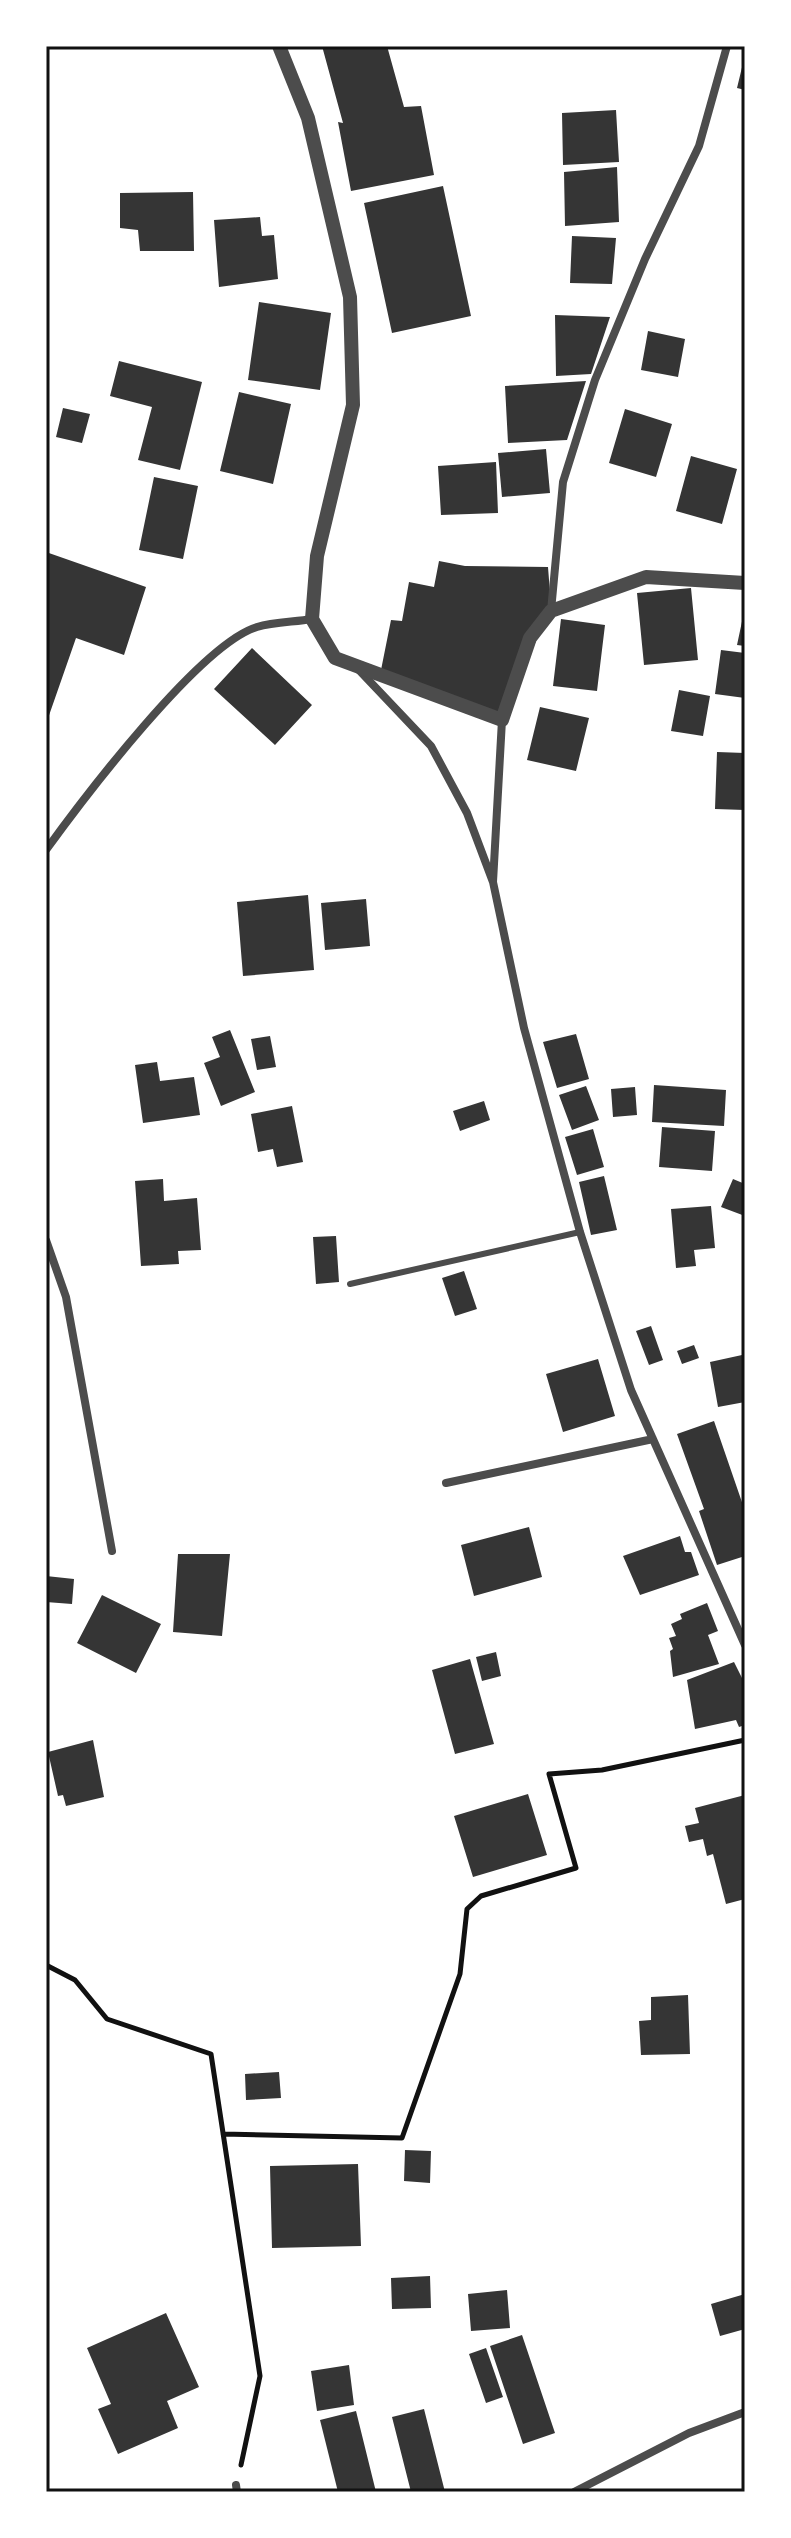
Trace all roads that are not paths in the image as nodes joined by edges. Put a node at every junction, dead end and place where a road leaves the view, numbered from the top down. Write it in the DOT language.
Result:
graph roads {
  1 [pos="279,46"];
  2 [pos="727,46"];
  3 [pos="745,583"];
  4 [pos="551,611"];
  5 [pos="312,619"];
  6 [pos="355,666"];
  7 [pos="502,720"];
  8 [pos="46,850"];
  9 [pos="493,882"];
  10 [pos="580,1232"];
  11 [pos="46,1240"];
  12 [pos="350,1284"];
  13 [pos="653,1439"];
  14 [pos="446,1483"];
  15 [pos="112,1551"];
  16 [pos="745,1645"];
  17 [pos="745,2412"];
  18 [pos="574,2492"];
  1 -- 5 [label="street"];
  2 -- 4 [label="street"];
  3 -- 4 [label="street"];
  4 -- 7 [label="street"];
  5 -- 6 [label="street"];
  5 -- 8 [label="street"];
  6 -- 7 [label="street"];
  6 -- 9 [label="street"];
  7 -- 9 [label="street"];
  9 -- 10 [label="street"];
  10 -- 12 [label="lane"];
  10 -- 13 [label="street"];
  11 -- 15 [label="street"];
  13 -- 14 [label="street"];
  13 -- 16 [label="street"];
  17 -- 18 [label="street"];
}
